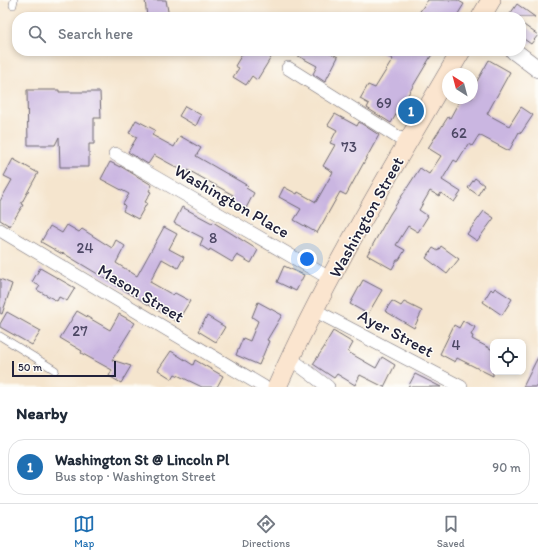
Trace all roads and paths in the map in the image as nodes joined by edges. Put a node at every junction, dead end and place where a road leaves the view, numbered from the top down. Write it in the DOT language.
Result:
graph roads {
  1 [pos="491,0"];
  2 [pos="484,12"];
  3 [pos="458,56"];
  4 [pos="521,56"];
  5 [pos="288,68"];
  6 [pos="538,69"];
  7 [pos="407,143"];
  8 [pos="115,154"];
  9 [pos="0,230"];
  10 [pos="331,279"];
  11 [pos="314,310"];
  12 [pos="0,336"];
  13 [pos="291,360"];
  14 [pos="55,370"];
  15 [pos="264,387"];
  16 [pos="277,387"];
  17 [pos="328,387"];
  18 [pos="461,387"];
  1 -- 2 [label="main road"];
  3 -- 7 [label="main road, Washington Street"];
  4 -- 6 [label="street"];
  5 -- 7 [label="street"];
  7 -- 10 [label="main road, Washington Street"];
  8 -- 10 [label="street, Washington Place"];
  9 -- 15 [label="street, Mason Street"];
  10 -- 11 [label="main road, Washington Street"];
  11 -- 13 [label="main road, Washington Street"];
  11 -- 18 [label="street, Ayer Street"];
  12 -- 14 [label="lane"];
  13 -- 16 [label="main road, Washington Street"];
  13 -- 17 [label="street"];
}
